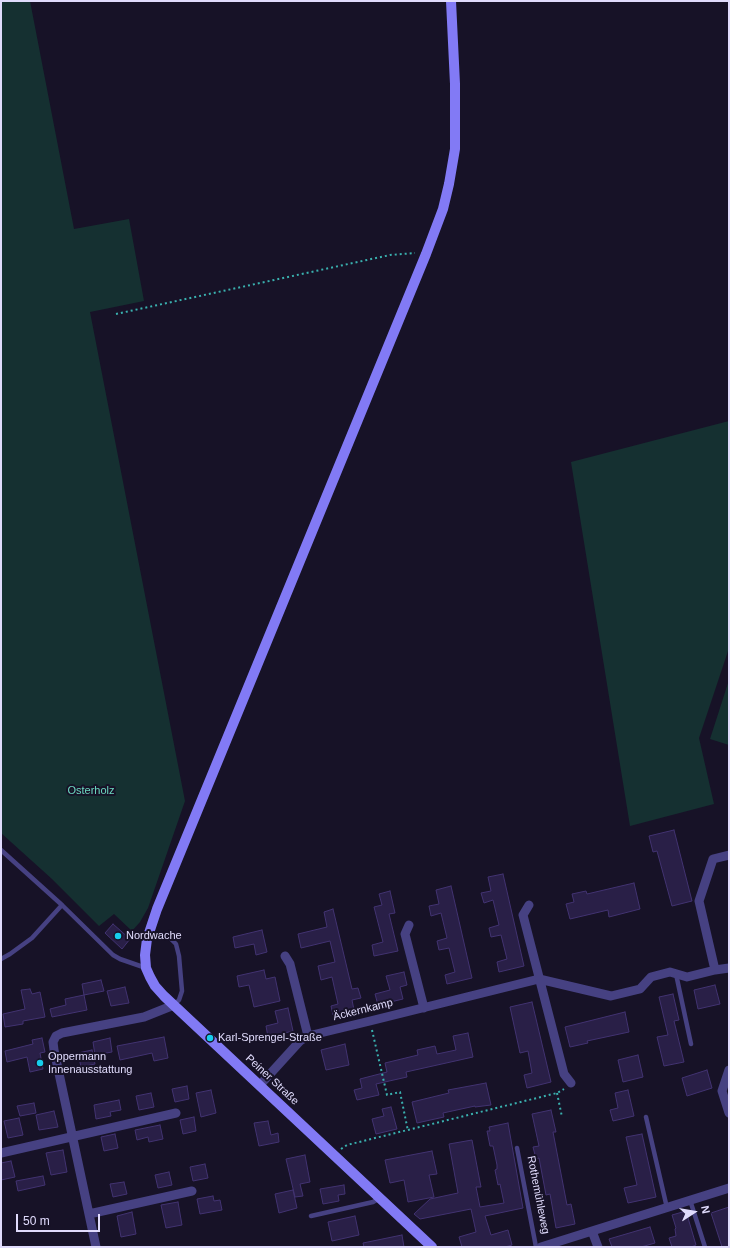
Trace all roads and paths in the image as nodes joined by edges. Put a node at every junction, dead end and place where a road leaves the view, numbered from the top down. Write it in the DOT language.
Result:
graph roads {
  1 [pos="451,1"];
  2 [pos="426,254"];
  3 [pos="116,314"];
  4 [pos="1,850"];
  5 [pos="729,855"];
  6 [pos="62,905"];
  7 [pos="529,906"];
  8 [pos="409,925"];
  9 [pos="147,939"];
  10 [pos="285,956"];
  11 [pos="1,959"];
  12 [pos="146,968"];
  13 [pos="729,968"];
  14 [pos="715,970"];
  15 [pos="676,974"];
  16 [pos="539,979"];
  17 [pos="174,1005"];
  18 [pos="424,1008"];
  19 [pos="370,1021"];
  20 [pos="308,1036"];
  21 [pos="691,1044"];
  22 [pos="729,1070"];
  23 [pos="572,1083"];
  24 [pos="260,1085"];
  25 [pos="558,1093"];
  26 [pos="176,1113"];
  27 [pos="729,1113"];
  28 [pos="562,1117"];
  29 [pos="646,1117"];
  30 [pos="408,1131"];
  31 [pos="73,1137"];
  32 [pos="517,1148"];
  33 [pos="1,1153"];
  34 [pos="333,1154"];
  35 [pos="729,1188"];
  36 [pos="192,1191"];
  37 [pos="380,1198"];
  38 [pos="690,1200"];
  39 [pos="667,1208"];
  40 [pos="89,1214"];
  41 [pos="311,1216"];
  42 [pos="592,1231"];
  43 [pos="96,1247"];
  44 [pos="432,1247"];
  45 [pos="536,1247"];
  46 [pos="541,1247"];
  47 [pos="598,1247"];
  48 [pos="705,1247"];
  1 -- 2 [label="main road, Peiner Straße"];
  2 -- 3 [label="path"];
  2 -- 9 [label="main road, Peiner Straße"];
  4 -- 6 [label="lane"];
  5 -- 14 [label="street"];
  6 -- 11 [label="lane"];
  6 -- 12 [label="lane"];
  7 -- 16 [label="street"];
  8 -- 18 [label="street"];
  9 -- 12 [label="main road, Peiner Straße"];
  9 -- 17 [label="lane"];
  10 -- 20 [label="street"];
  12 -- 17 [label="main road, Peiner Straße"];
  13 -- 14 [label="street, Äckernkamp"];
  14 -- 15 [label="street, Äckernkamp"];
  15 -- 16 [label="street, Äckernkamp"];
  15 -- 21 [label="lane"];
  16 -- 18 [label="street, Äckernkamp"];
  16 -- 23 [label="street"];
  17 -- 24 [label="main road, Peiner Straße"];
  17 -- 31 [label="street"];
  18 -- 19 [label="street, Äckernkamp"];
  19 -- 20 [label="street, Äckernkamp"];
  19 -- 30 [label="path"];
  20 -- 24 [label="street, Äckernkamp"];
  22 -- 27 [label="street"];
  23 -- 25 [label="path"];
  24 -- 34 [label="main road, Peiner Straße"];
  25 -- 28 [label="path"];
  25 -- 30 [label="path"];
  26 -- 31 [label="street"];
  29 -- 39 [label="lane"];
  30 -- 34 [label="path"];
  31 -- 33 [label="street"];
  31 -- 40 [label="street"];
  32 -- 45 [label="lane, Rothemühleweg"];
  34 -- 37 [label="main road, Peiner Straße"];
  35 -- 38 [label="street, Rothemühleweg"];
  36 -- 40 [label="street"];
  37 -- 41 [label="lane"];
  37 -- 44 [label="main road, Peiner Straße"];
  38 -- 39 [label="street, Rothemühleweg"];
  38 -- 48 [label="lane"];
  39 -- 42 [label="street, Rothemühleweg"];
  40 -- 43 [label="street"];
  42 -- 46 [label="street, Rothemühleweg"];
  42 -- 47 [label="street"];
}
